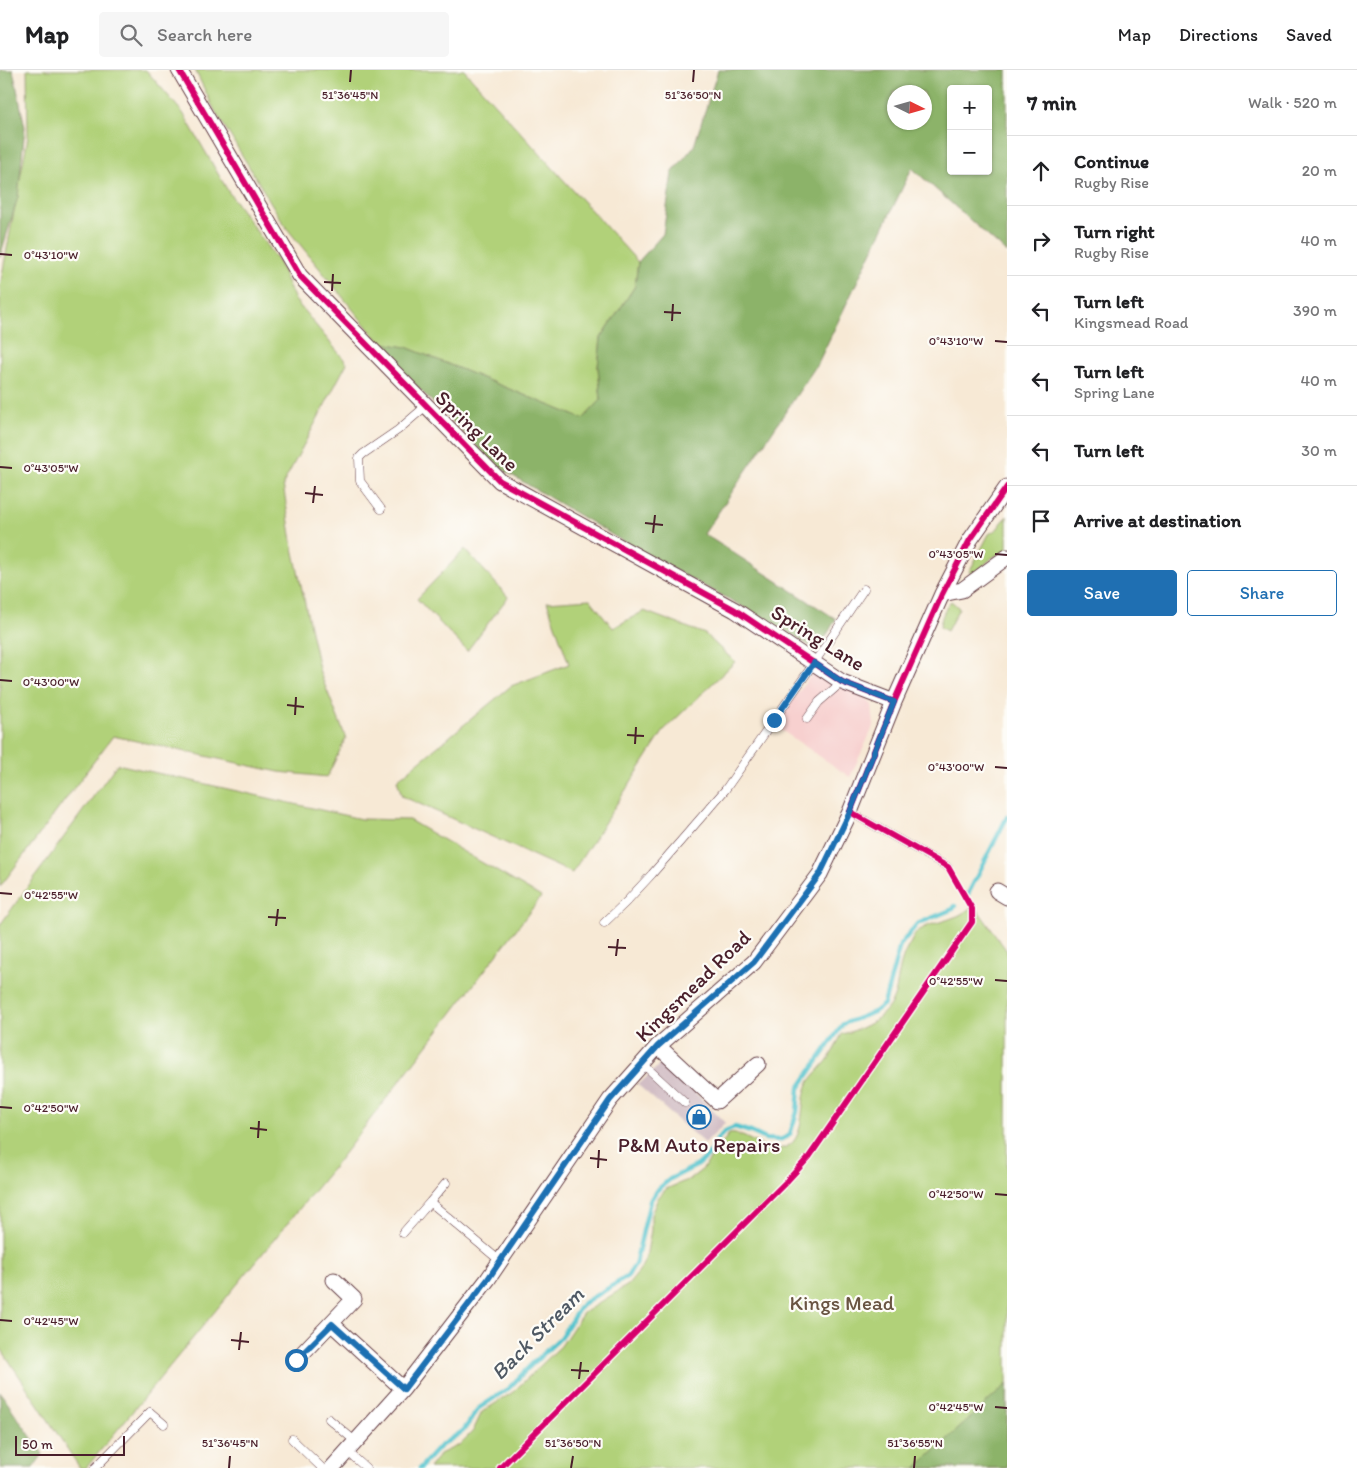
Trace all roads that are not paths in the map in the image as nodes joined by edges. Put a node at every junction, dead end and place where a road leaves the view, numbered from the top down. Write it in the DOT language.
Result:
graph roads {
  1 [pos="179,70"];
  2 [pos="426,406"];
  3 [pos="1007,487"];
  4 [pos="381,509"];
  5 [pos="1007,557"];
  6 [pos="864,589"];
  7 [pos="942,594"];
  8 [pos="814,663"];
  9 [pos="842,682"];
  10 [pos="894,702"];
  11 [pos="807,719"];
  12 [pos="850,812"];
  13 [pos="948,867"];
  14 [pos="604,923"];
  15 [pos="658,1046"];
  16 [pos="643,1064"];
  17 [pos="758,1064"];
  18 [pos="684,1103"];
  19 [pos="446,1183"];
  20 [pos="430,1202"];
  21 [pos="403,1233"];
  22 [pos="500,1261"];
  23 [pos="334,1280"];
  24 [pos="332,1324"];
  25 [pos="296,1360"];
  26 [pos="404,1389"];
  27 [pos="329,1419"];
  28 [pos="164,1424"];
  29 [pos="292,1439"];
  30 [pos="351,1447"];
  31 [pos="95,1468"];
  32 [pos="322,1468"];
  33 [pos="332,1468"];
  34 [pos="366,1468"];
  1 -- 2 [label="street, Spring Lane"];
  2 -- 4 [label="lane"];
  2 -- 8 [label="street, Spring Lane"];
  3 -- 7 [label="street, Kingsmead Road"];
  5 -- 7 [label="street"];
  6 -- 8 [label="lane"];
  7 -- 10 [label="street, Kingsmead Road"];
  8 -- 9 [label="street, Spring Lane"];
  8 -- 14 [label="lane"];
  9 -- 10 [label="street, Spring Lane"];
  9 -- 11 [label="lane"];
  10 -- 12 [label="street, Kingsmead Road"];
  12 -- 13 [label="lane"];
  12 -- 15 [label="street, Kingsmead Road"];
  15 -- 16 [label="street, Kingsmead Road"];
  15 -- 17 [label="street"];
  16 -- 18 [label="lane"];
  16 -- 22 [label="street, Kingsmead Road"];
  19 -- 20 [label="lane"];
  20 -- 21 [label="lane"];
  20 -- 22 [label="lane"];
  22 -- 26 [label="street, Kingsmead Road"];
  23 -- 24 [label="street"];
  24 -- 25 [label="street"];
  24 -- 26 [label="street"];
  26 -- 30 [label="street, Kingsmead Road"];
  27 -- 30 [label="lane"];
  28 -- 31 [label="lane"];
  29 -- 32 [label="lane"];
  30 -- 33 [label="street, Kingsmead Road"];
  30 -- 34 [label="lane"];
}
